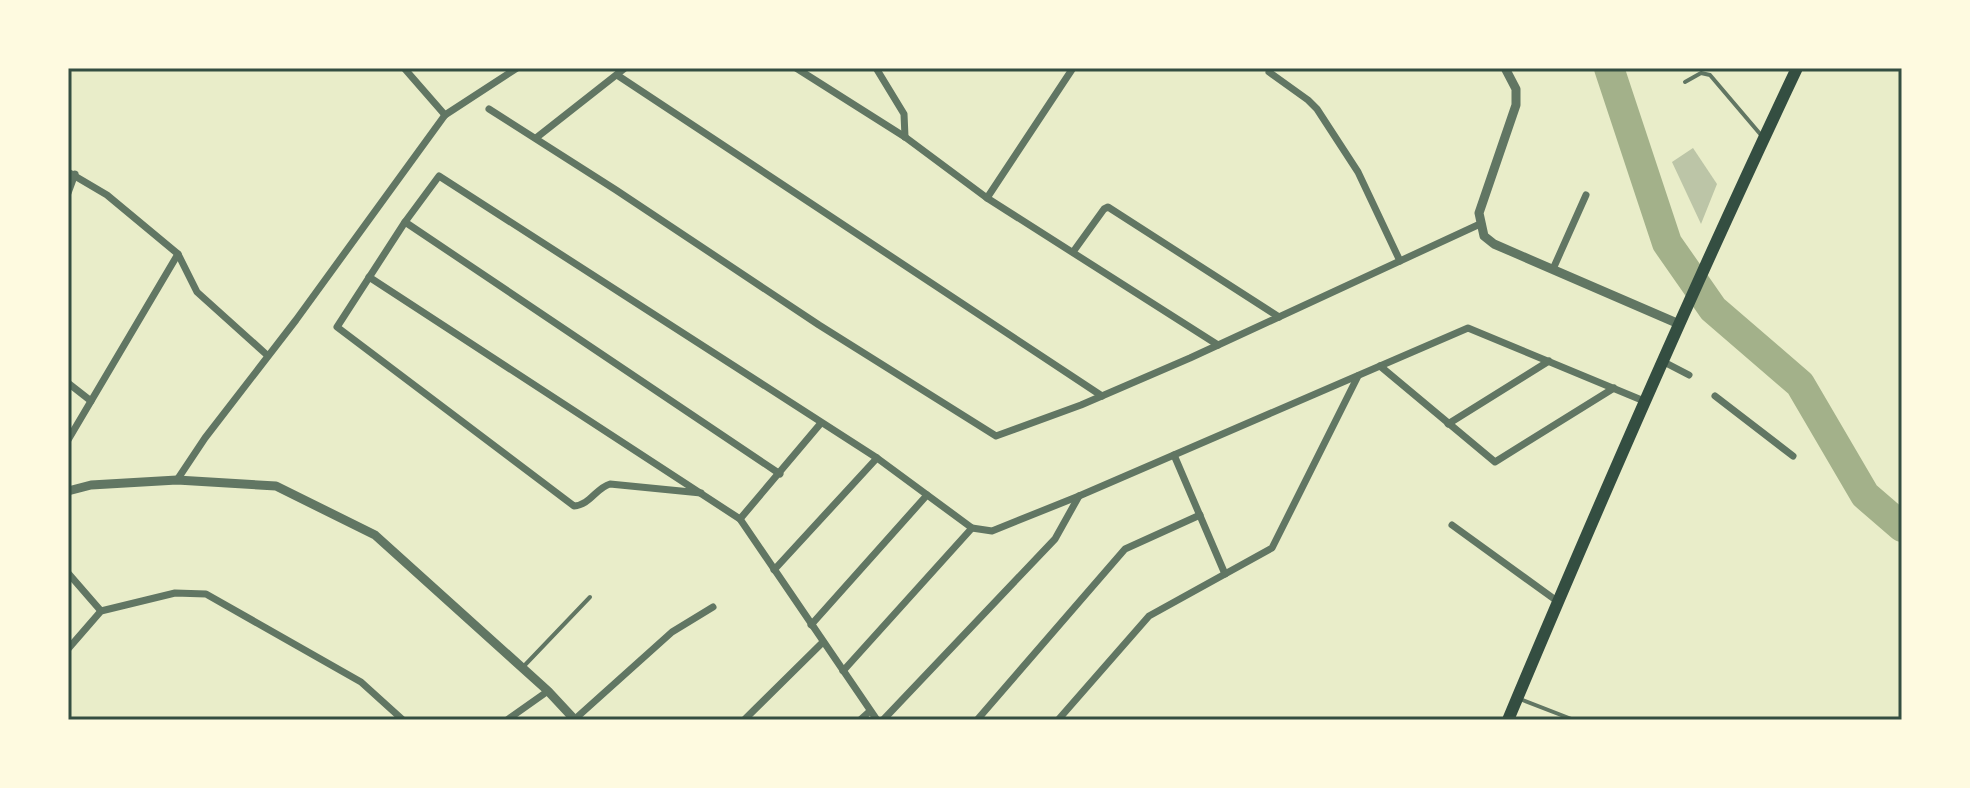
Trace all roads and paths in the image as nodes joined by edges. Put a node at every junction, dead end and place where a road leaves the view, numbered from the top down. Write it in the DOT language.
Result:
graph roads {
  1 [pos="404,68"];
  2 [pos="517,68"];
  3 [pos="625,68"];
  4 [pos="796,68"];
  5 [pos="876,68"];
  6 [pos="1073,68"];
  7 [pos="1505,68"];
  8 [pos="1797,68"];
  9 [pos="1269,72"];
  10 [pos="617,75"];
  11 [pos="1685,82"];
  12 [pos="489,109"];
  13 [pos="445,115"];
  14 [pos="905,137"];
  15 [pos="536,138"];
  16 [pos="1764,138"];
  17 [pos="72,173"];
  18 [pos="68,193"];
  19 [pos="1586,195"];
  20 [pos="987,198"];
  21 [pos="405,222"];
  22 [pos="1480,224"];
  23 [pos="1073,252"];
  24 [pos="178,254"];
  25 [pos="1400,261"];
  26 [pos="1553,269"];
  27 [pos="369,277"];
  28 [pos="1279,317"];
  29 [pos="1679,324"];
  30 [pos="1218,345"];
  31 [pos="267,355"];
  32 [pos="1549,361"];
  33 [pos="1662,361"];
  34 [pos="1380,366"];
  35 [pos="1689,375"];
  36 [pos="1358,376"];
  37 [pos="68,383"];
  38 [pos="1614,388"];
  39 [pos="1102,396"];
  40 [pos="1715,396"];
  41 [pos="91,401"];
  42 [pos="1644,401"];
  43 [pos="821,423"];
  44 [pos="1448,424"];
  45 [pos="68,440"];
  46 [pos="1174,455"];
  47 [pos="1793,456"];
  48 [pos="877,458"];
  49 [pos="780,474"];
  50 [pos="177,480"];
  51 [pos="68,491"];
  52 [pos="701,493"];
  53 [pos="927,495"];
  54 [pos="1079,496"];
  55 [pos="1200,515"];
  56 [pos="740,519"];
  57 [pos="1452,525"];
  58 [pos="972,528"];
  59 [pos="774,570"];
  60 [pos="68,573"];
  61 [pos="1225,574"];
  62 [pos="590,597"];
  63 [pos="1557,601"];
  64 [pos="713,607"];
  65 [pos="101,611"];
  66 [pos="811,625"];
  67 [pos="823,642"];
  68 [pos="68,649"];
  69 [pos="523,668"];
  70 [pos="843,671"];
  71 [pos="548,691"];
  72 [pos="1518,698"];
  73 [pos="870,711"];
  74 [pos="403,720"];
  75 [pos="507,720"];
  76 [pos="575,720"];
  77 [pos="744,720"];
  78 [pos="860,720"];
  79 [pos="880,720"];
  80 [pos="977,720"];
  81 [pos="1058,720"];
  82 [pos="1508,720"];
  83 [pos="1574,720"];
  1 -- 13 [label="street"];
  2 -- 13 [label="street"];
  3 -- 10 [label="street"];
  4 -- 14 [label="street"];
  5 -- 14 [label="street"];
  6 -- 20 [label="street"];
  7 -- 22 [label="street"];
  8 -- 16 [label="highway"];
  9 -- 25 [label="street"];
  10 -- 15 [label="street"];
  10 -- 39 [label="street"];
  11 -- 16 [label="lane"];
  12 -- 15 [label="street"];
  13 -- 31 [label="street"];
  14 -- 20 [label="street"];
  15 -- 39 [label="street"];
  16 -- 29 [label="highway"];
  17 -- 18 [label="street"];
  17 -- 24 [label="street"];
  19 -- 26 [label="street"];
  20 -- 23 [label="street"];
  21 -- 27 [label="street"];
  21 -- 43 [label="street"];
  21 -- 49 [label="street"];
  22 -- 25 [label="street"];
  22 -- 26 [label="street"];
  23 -- 28 [label="street"];
  23 -- 30 [label="street"];
  24 -- 31 [label="street"];
  24 -- 41 [label="street"];
  25 -- 28 [label="street"];
  26 -- 29 [label="street"];
  27 -- 52 [label="street"];
  27 -- 52 [label="street"];
  28 -- 30 [label="street"];
  29 -- 33 [label="highway"];
  30 -- 39 [label="street"];
  31 -- 50 [label="street"];
  32 -- 34 [label="street"];
  32 -- 38 [label="street"];
  32 -- 44 [label="street"];
  33 -- 35 [label="street"];
  33 -- 42 [label="highway"];
  34 -- 36 [label="street"];
  34 -- 44 [label="street"];
  36 -- 46 [label="street"];
  36 -- 61 [label="street"];
  37 -- 41 [label="street"];
  38 -- 42 [label="street"];
  38 -- 44 [label="street"];
  40 -- 47 [label="street"];
  41 -- 45 [label="street"];
  42 -- 63 [label="highway"];
  43 -- 48 [label="street"];
  43 -- 49 [label="street"];
  46 -- 54 [label="street"];
  46 -- 55 [label="street"];
  48 -- 53 [label="street"];
  48 -- 59 [label="street"];
  49 -- 56 [label="street"];
  50 -- 51 [label="street"];
  50 -- 69 [label="street"];
  52 -- 56 [label="street"];
  53 -- 58 [label="street"];
  53 -- 66 [label="street"];
  54 -- 58 [label="street"];
  54 -- 79 [label="street"];
  55 -- 61 [label="street"];
  55 -- 80 [label="street"];
  56 -- 59 [label="street"];
  57 -- 63 [label="street"];
  58 -- 70 [label="street"];
  59 -- 66 [label="street"];
  60 -- 65 [label="street"];
  61 -- 81 [label="street"];
  62 -- 69 [label="lane"];
  63 -- 72 [label="highway"];
  64 -- 76 [label="street"];
  65 -- 68 [label="street"];
  65 -- 74 [label="street"];
  66 -- 67 [label="street"];
  67 -- 70 [label="street"];
  67 -- 77 [label="street"];
  69 -- 71 [label="street"];
  70 -- 73 [label="street"];
  71 -- 75 [label="street"];
  71 -- 76 [label="street"];
  72 -- 82 [label="highway"];
  72 -- 83 [label="lane"];
  73 -- 78 [label="street"];
  73 -- 79 [label="street"];
}
